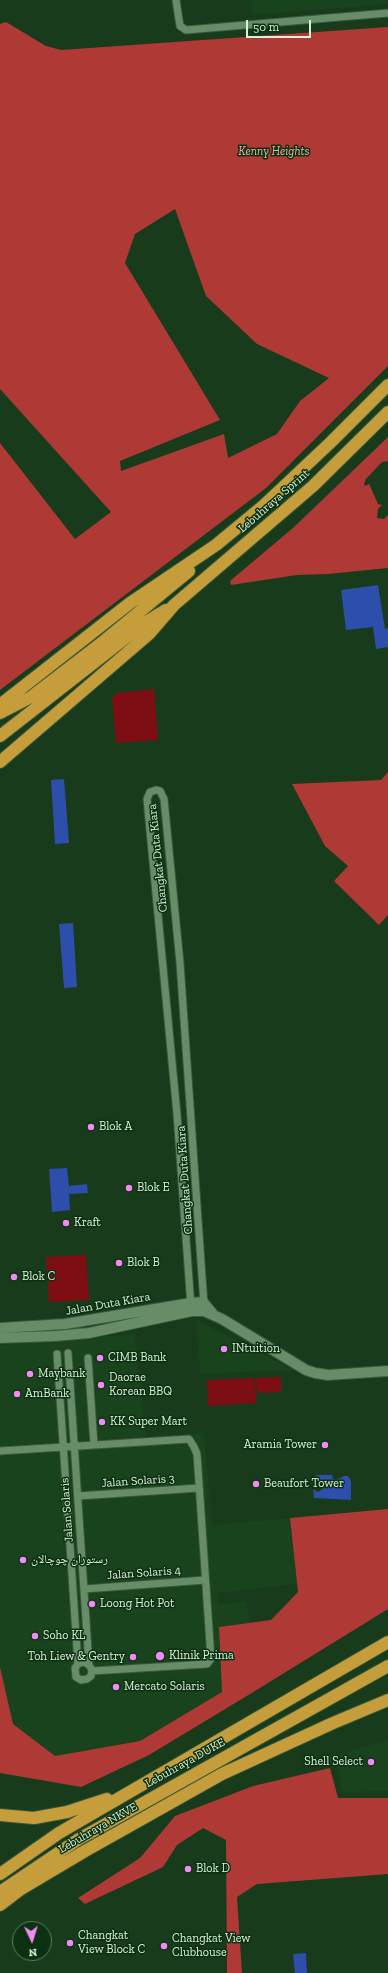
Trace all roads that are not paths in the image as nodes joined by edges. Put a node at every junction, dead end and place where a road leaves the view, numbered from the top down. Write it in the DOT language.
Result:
graph roads {
  1 [pos="176,0"];
  2 [pos="388,13"];
  3 [pos="388,385"];
  4 [pos="388,412"];
  5 [pos="216,545"];
  6 [pos="174,605"];
  7 [pos="0,705"];
  8 [pos="0,713"];
  9 [pos="0,736"];
  10 [pos="0,762"];
  11 [pos="204,1306"];
  12 [pos="191,1307"];
  13 [pos="0,1328"];
  14 [pos="60,1330"];
  15 [pos="0,1338"];
  16 [pos="68,1353"];
  17 [pos="57,1354"];
  18 [pos="88,1358"];
  19 [pos="388,1371"];
  20 [pos="94,1445"];
  21 [pos="74,1446"];
  22 [pos="63,1447"];
  23 [pos="0,1451"];
  24 [pos="199,1488"];
  25 [pos="78,1496"];
  26 [pos="206,1580"];
  27 [pos="84,1589"];
  28 [pos="388,1642"];
  29 [pos="78,1664"];
  30 [pos="388,1666"];
  31 [pos="91,1668"];
  32 [pos="388,1700"];
  33 [pos="143,1784"];
  34 [pos="0,1815"];
  35 [pos="0,1874"];
  36 [pos="0,1892"];
  37 [pos="0,1905"];
  1 -- 2 [label="street"];
  3 -- 5 [label="highway, Lebuhraya Sprint"];
  4 -- 6 [label="highway, Lebuhraya Sprint"];
  5 -- 7 [label="highway"];
  5 -- 8 [label="highway"];
  6 -- 9 [label="highway"];
  6 -- 10 [label="highway"];
  11 -- 12 [label="main road, Jalan Duta Kiara"];
  11 -- 12 [label="street, Changkat Duta Kiara"];
  11 -- 19 [label="main road, Jalan Duta Kiara"];
  12 -- 14 [label="main road, Jalan Duta Kiara"];
  13 -- 14 [label="main road, Jalan Duta Kiara"];
  14 -- 15 [label="main road, Jalan Duta Kiara"];
  16 -- 21 [label="street, Jalan Solaris"];
  17 -- 22 [label="street, Jalan Solaris"];
  18 -- 20 [label="street"];
  20 -- 21 [label="street"];
  20 -- 24 [label="street"];
  21 -- 22 [label="street"];
  21 -- 25 [label="street, Jalan Solaris"];
  22 -- 23 [label="street"];
  22 -- 29 [label="street, Jalan Solaris"];
  24 -- 25 [label="street, Jalan Solaris 3"];
  24 -- 26 [label="street"];
  25 -- 27 [label="street, Jalan Solaris"];
  26 -- 27 [label="street, Jalan Solaris 4"];
  26 -- 31 [label="street"];
  27 -- 31 [label="street, Jalan Solaris"];
  28 -- 33 [label="highway"];
  29 -- 31 [label="street"];
  29 -- 31 [label="street"];
  30 -- 36 [label="highway, Lebuhraya DUKE"];
  32 -- 37 [label="highway, Lebuhraya NKVE"];
  33 -- 34 [label="highway"];
  33 -- 35 [label="highway, Lebuhraya DUKE"];
}
